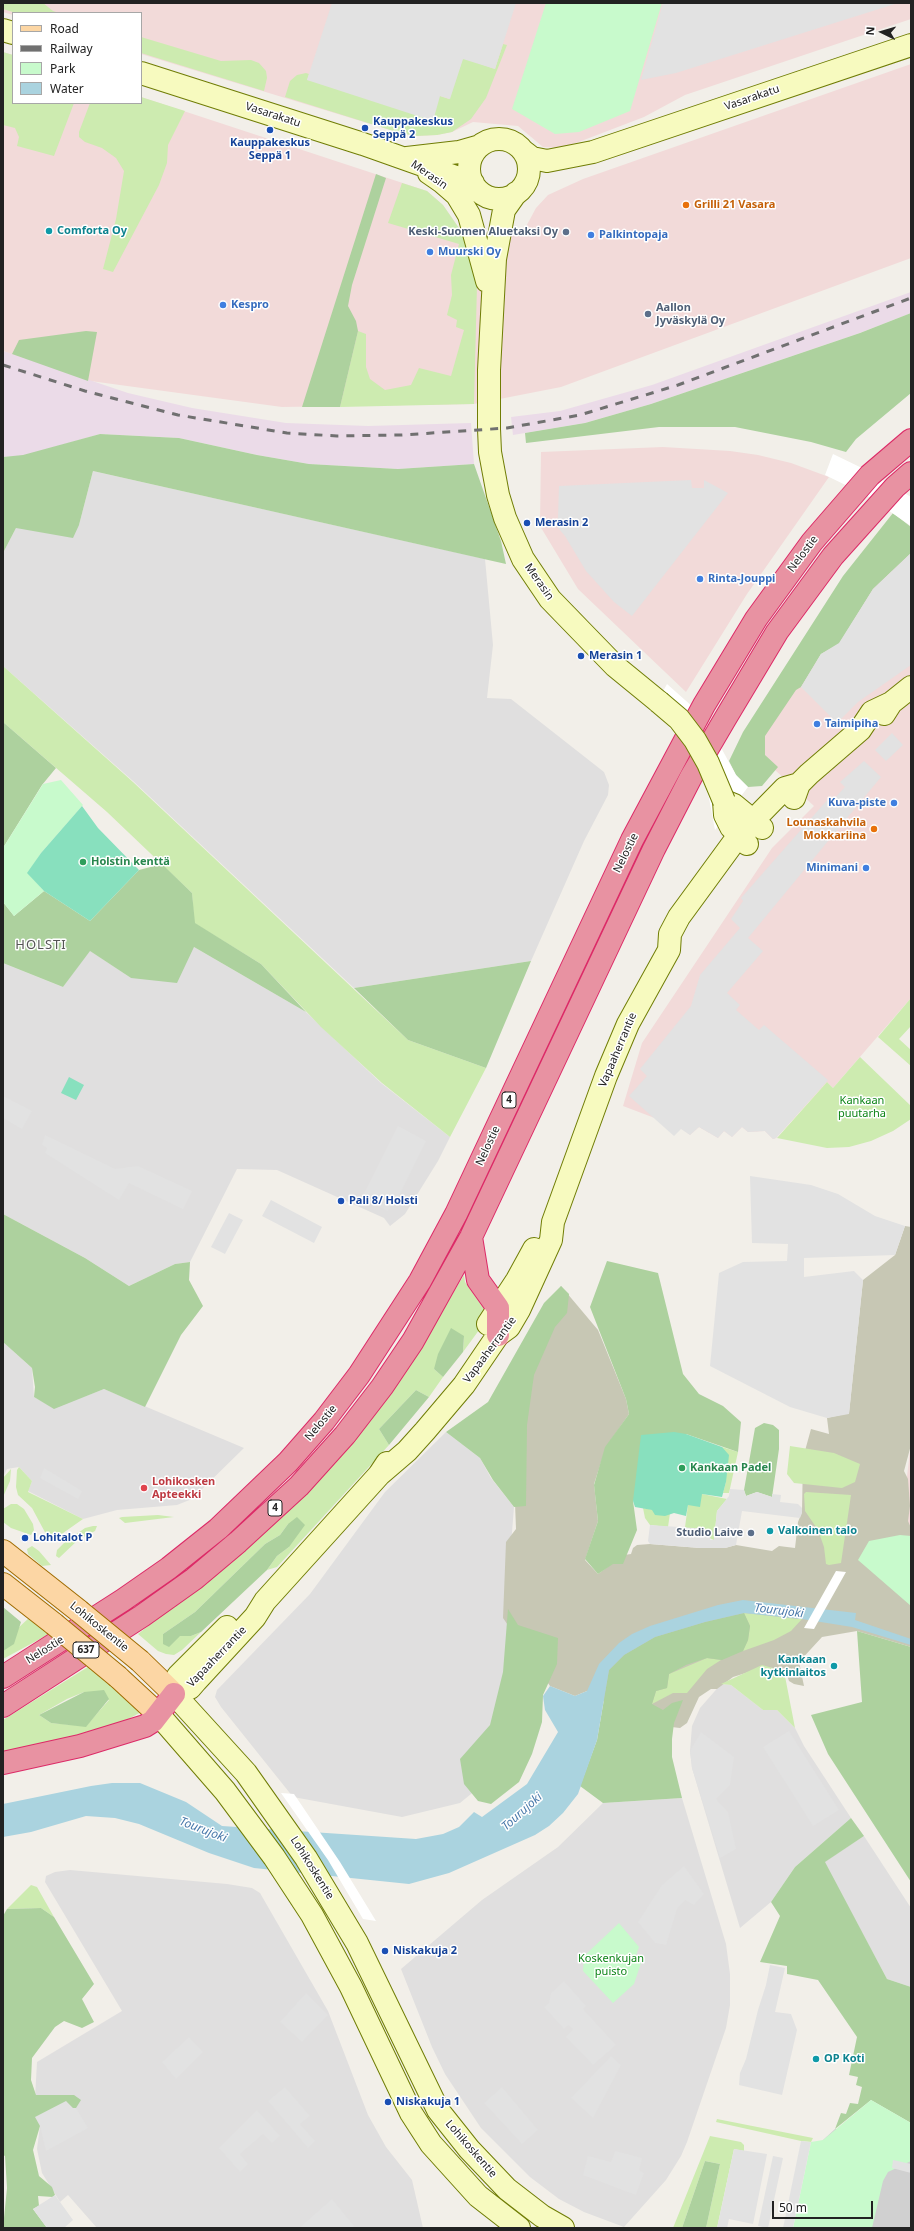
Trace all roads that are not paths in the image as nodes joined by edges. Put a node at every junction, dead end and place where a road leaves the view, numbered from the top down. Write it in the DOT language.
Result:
graph roads {
  1 [pos="911,45"];
  2 [pos="142,73"];
  3 [pos="480,146"];
  4 [pos="523,152"];
  5 [pos="593,152"];
  6 [pos="404,158"];
  7 [pos="475,185"];
  8 [pos="519,191"];
  9 [pos="495,259"];
  10 [pos="492,303"];
  11 [pos="911,440"];
  12 [pos="911,473"];
  13 [pos="911,686"];
  14 [pos="750,832"];
  15 [pos="553,1222"];
  16 [pos="471,1237"];
  17 [pos="498,1308"];
  18 [pos="498,1335"];
  19 [pos="379,1475"];
  20 [pos="3,1551"];
  21 [pos="3,1584"];
  22 [pos="3,1677"];
  23 [pos="174,1694"];
  24 [pos="3,1706"];
  25 [pos="158,1714"];
  26 [pos="3,1763"];
  27 [pos="519,2228"];
  28 [pos="563,2228"];
  1 -- 5 [label="street, Vasarakatu"];
  2 -- 6 [label="street, Vasarakatu"];
  3 -- 4 [label="street"];
  3 -- 6 [label="street, Vasarakatu"];
  3 -- 7 [label="street"];
  4 -- 5 [label="street, Vasarakatu"];
  4 -- 8 [label="street"];
  5 -- 8 [label="street, Vasarakatu"];
  6 -- 7 [label="street, Vasarakatu"];
  6 -- 10 [label="street, Merasin"];
  7 -- 8 [label="street"];
  7 -- 9 [label="street, Merasin"];
  8 -- 9 [label="street, Merasin"];
  9 -- 10 [label="street, Merasin"];
  10 -- 14 [label="street, Merasin, bridge"];
  11 -- 22 [label="highway, Nelostie / 4"];
  12 -- 16 [label="highway, 4"];
  13 -- 14 [label="street, Vapaaherrantie"];
  14 -- 15 [label="street, Vapaaherrantie"];
  15 -- 17 [label="street, Vapaaherrantie"];
  15 -- 18 [label="street, Vapaaherrantie"];
  16 -- 17 [label="highway"];
  16 -- 24 [label="highway, 4"];
  17 -- 18 [label="highway"];
  17 -- 19 [label="street, Vapaaherrantie"];
  18 -- 19 [label="street, Vapaaherrantie"];
  19 -- 23 [label="street, Vapaaherrantie"];
  20 -- 23 [label="main road, Lohikoskentie / 637, bridge"];
  21 -- 25 [label="main road, 637, bridge"];
  23 -- 25 [label="highway"];
  23 -- 28 [label="street, Lohikoskentie"];
  25 -- 26 [label="highway"];
  25 -- 27 [label="street"];
}
